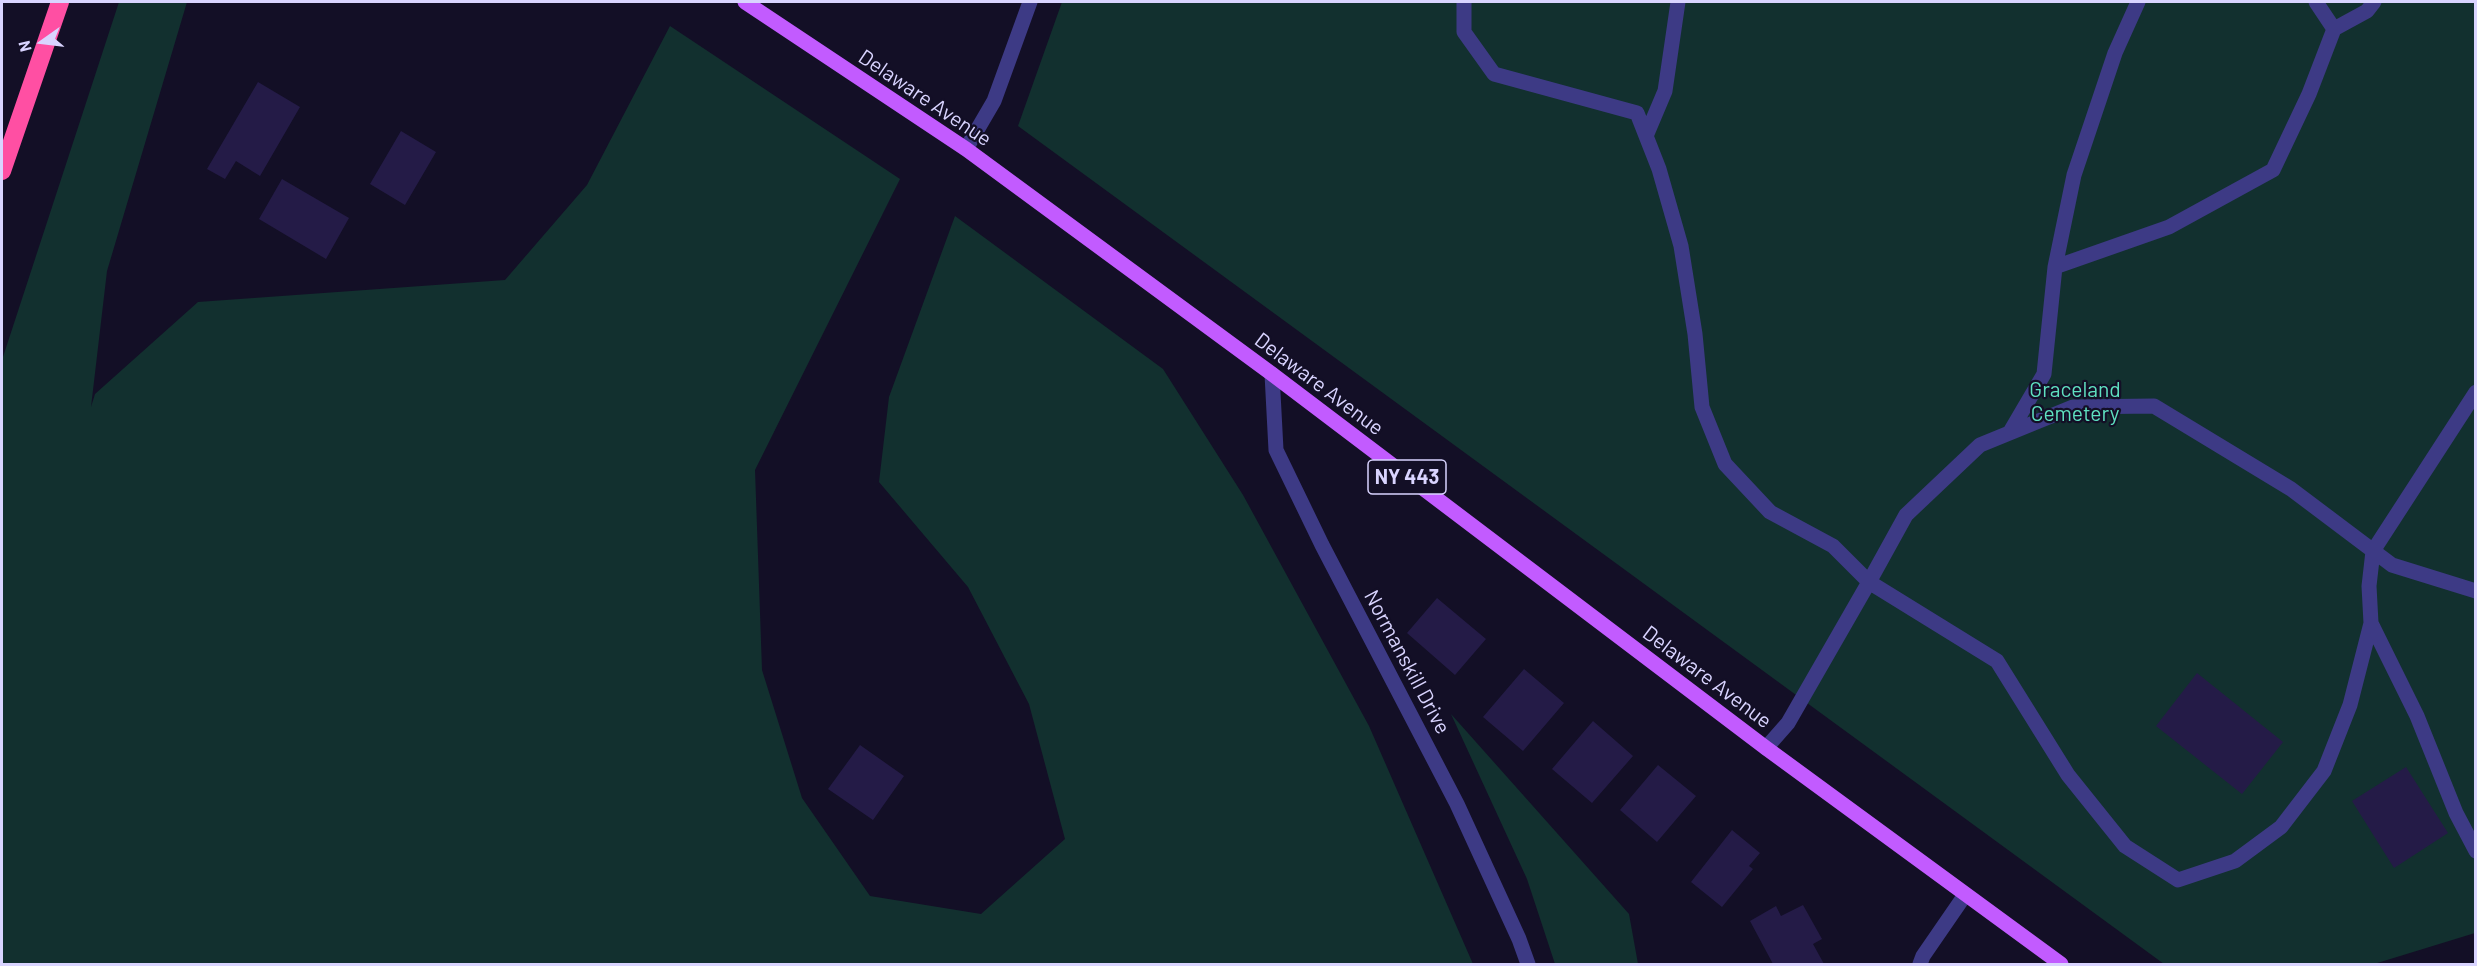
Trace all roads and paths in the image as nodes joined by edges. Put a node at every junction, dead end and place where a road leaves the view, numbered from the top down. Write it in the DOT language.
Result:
graph roads {
  1 [pos="60,2"];
  2 [pos="745,2"];
  3 [pos="1030,2"];
  4 [pos="1464,2"];
  5 [pos="1678,2"];
  6 [pos="2138,2"];
  7 [pos="2316,2"];
  8 [pos="2374,2"];
  9 [pos="2334,29"];
  10 [pos="1646,136"];
  11 [pos="966,149"];
  12 [pos="2,171"];
  13 [pos="2055,267"];
  14 [pos="1272,374"];
  15 [pos="2475,392"];
  16 [pos="2010,432"];
  17 [pos="2373,551"];
  18 [pos="1869,582"];
  19 [pos="2475,591"];
  20 [pos="2371,623"];
  21 [pos="1766,748"];
  22 [pos="2475,851"];
  23 [pos="1965,895"];
  24 [pos="1528,964"];
  25 [pos="1920,964"];
  26 [pos="2061,964"];
  1 -- 12 [label="highway"];
  2 -- 11 [label="main road, Delaware Avenue / NY 443"];
  3 -- 11 [label="street"];
  4 -- 10 [label="street"];
  5 -- 10 [label="street"];
  6 -- 13 [label="street"];
  7 -- 9 [label="street"];
  8 -- 9 [label="street"];
  9 -- 13 [label="street"];
  10 -- 18 [label="street"];
  11 -- 14 [label="main road, Delaware Avenue / NY 443"];
  13 -- 16 [label="street"];
  14 -- 21 [label="main road, Delaware Avenue / NY 443"];
  14 -- 24 [label="street, Normanskill Drive"];
  15 -- 17 [label="street"];
  16 -- 17 [label="street"];
  16 -- 18 [label="street"];
  17 -- 19 [label="street"];
  17 -- 20 [label="street"];
  18 -- 20 [label="street"];
  18 -- 21 [label="street"];
  20 -- 22 [label="street"];
  21 -- 23 [label="main road, Delaware Avenue / NY 443"];
  23 -- 25 [label="street"];
  23 -- 26 [label="main road, Delaware Avenue / NY 443"];
}
